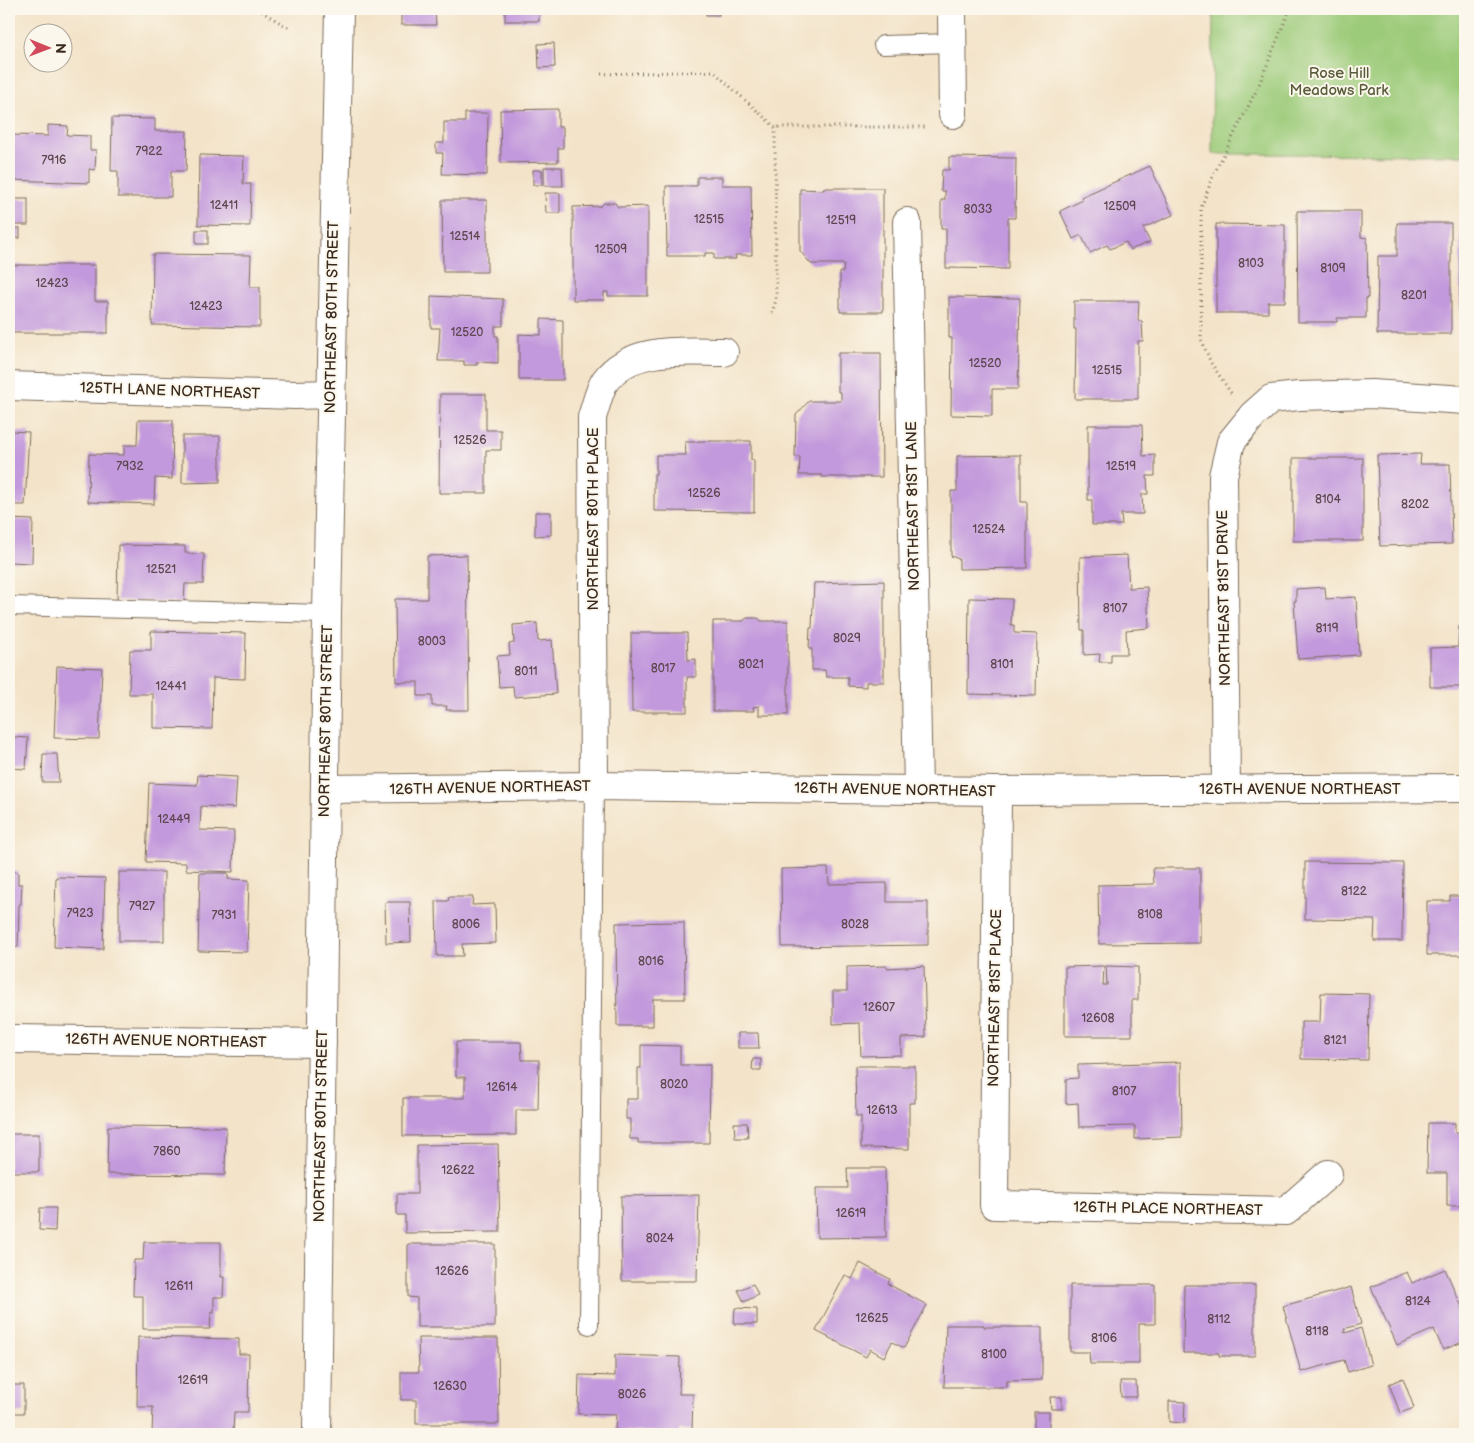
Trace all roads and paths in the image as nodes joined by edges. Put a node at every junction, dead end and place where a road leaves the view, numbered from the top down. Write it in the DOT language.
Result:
graph roads {
  1 [pos="257,9"];
  2 [pos="339,9"];
  3 [pos="952,9"];
  4 [pos="1290,9"];
  5 [pos="291,29"];
  6 [pos="953,43"];
  7 [pos="883,45"];
  8 [pos="601,74"];
  9 [pos="953,114"];
  10 [pos="775,128"];
  11 [pos="907,222"];
  12 [pos="772,312"];
  13 [pos="724,352"];
  14 [pos="9,386"];
  15 [pos="331,394"];
  16 [pos="1465,400"];
  17 [pos="1252,415"];
  18 [pos="9,606"];
  19 [pos="327,614"];
  20 [pos="594,786"];
  21 [pos="1465,788"];
  22 [pos="325,789"];
  23 [pos="918,790"];
  24 [pos="1226,790"];
  25 [pos="997,791"];
  26 [pos="9,1039"];
  27 [pos="322,1043"];
  28 [pos="1328,1174"];
  29 [pos="994,1205"];
  30 [pos="589,1325"];
  31 [pos="317,1434"];
  1 -- 5 [label="path"];
  2 -- 15 [label="street, NORTHEAST 80TH STREET"];
  3 -- 6 [label="street"];
  4 -- 17 [label="path"];
  6 -- 7 [label="lane"];
  6 -- 9 [label="street"];
  8 -- 10 [label="path"];
  9 -- 10 [label="path"];
  10 -- 12 [label="path"];
  11 -- 23 [label="street, NORTHEAST 81ST LANE"];
  13 -- 20 [label="street, NORTHEAST 80TH PLACE"];
  14 -- 15 [label="street, 125TH LANE NORTHEAST"];
  15 -- 19 [label="street, NORTHEAST 80TH STREET"];
  16 -- 17 [label="street, NORTHEAST 81ST DRIVE"];
  17 -- 24 [label="street, NORTHEAST 81ST DRIVE"];
  18 -- 19 [label="lane"];
  19 -- 22 [label="street, NORTHEAST 80TH STREET"];
  20 -- 22 [label="street, 126TH AVENUE NORTHEAST"];
  20 -- 23 [label="street, 126TH AVENUE NORTHEAST"];
  20 -- 30 [label="lane"];
  21 -- 24 [label="street, 126TH AVENUE NORTHEAST"];
  22 -- 27 [label="street, NORTHEAST 80TH STREET"];
  23 -- 25 [label="street, 126TH AVENUE NORTHEAST"];
  24 -- 25 [label="street, 126TH AVENUE NORTHEAST"];
  25 -- 29 [label="street, NORTHEAST 81ST PLACE"];
  26 -- 27 [label="street, 126TH AVENUE NORTHEAST"];
  27 -- 31 [label="street, NORTHEAST 80TH STREET"];
  28 -- 29 [label="street, 126TH PLACE NORTHEAST"];
}
